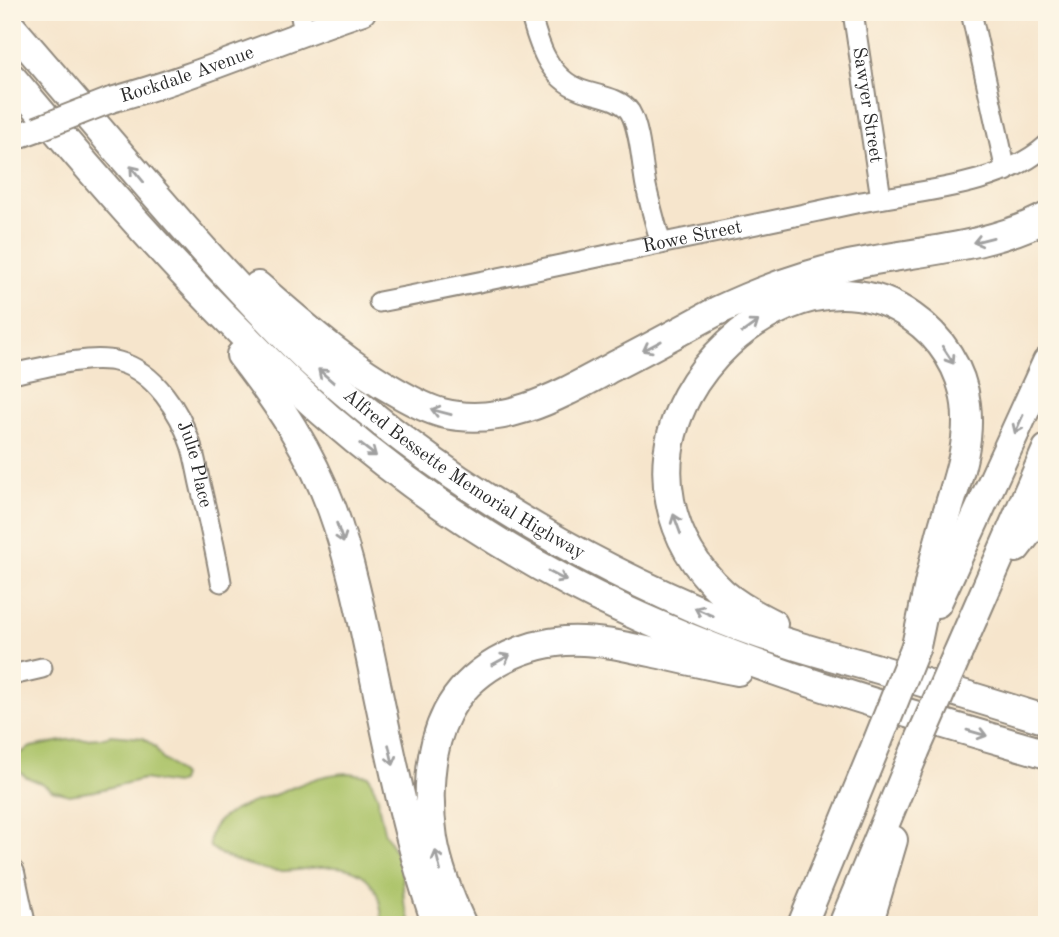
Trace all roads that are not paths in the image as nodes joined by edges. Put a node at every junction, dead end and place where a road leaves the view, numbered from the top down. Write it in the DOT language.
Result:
graph roads {
  1 [pos="363,12"];
  2 [pos="530,12"];
  3 [pos="853,12"];
  4 [pos="971,12"];
  5 [pos="302,22"];
  6 [pos="12,28"];
  7 [pos="12,78"];
  8 [pos="12,138"];
  9 [pos="1047,145"];
  10 [pos="1006,171"];
  11 [pos="881,198"];
  12 [pos="171,212"];
  13 [pos="1047,217"];
  14 [pos="662,244"];
  15 [pos="177,268"];
  16 [pos="379,302"];
  17 [pos="1047,362"];
  18 [pos="12,374"];
  19 [pos="1047,449"];
  20 [pos="1047,508"];
  21 [pos="221,582"];
  22 [pos="980,604"];
  23 [pos="916,646"];
  24 [pos="42,668"];
  25 [pos="885,671"];
  26 [pos="12,675"];
  27 [pos="818,685"];
  28 [pos="1018,711"];
  29 [pos="1047,713"];
  30 [pos="1047,720"];
  31 [pos="1017,745"];
  32 [pos="1047,754"];
  33 [pos="913,756"];
  34 [pos="1047,763"];
  35 [pos="839,832"];
  36 [pos="12,873"];
  37 [pos="23,925"];
  38 [pos="437,925"];
  39 [pos="463,925"];
  40 [pos="783,925"];
  41 [pos="802,925"];
  42 [pos="843,925"];
  43 [pos="868,925"];
  1 -- 5 [label="main road, Rockdale Avenue"];
  2 -- 14 [label="street"];
  3 -- 11 [label="street, Sawyer Street"];
  4 -- 10 [label="street"];
  5 -- 8 [label="main road, Rockdale Avenue, bridge"];
  12 -- 6 [label="highway, Alfred Bessette Memorial Highway, one-way"];
  7 -- 15 [label="highway, Alfred Bessette Memorial Highway"];
  9 -- 10 [label="street, Rowe Street"];
  10 -- 11 [label="street, Rowe Street"];
  11 -- 14 [label="street, Rowe Street"];
  13 -- 12 [label="highway, one-way"];
  25 -- 12 [label="highway, Alfred Bessette Memorial Highway, one-way"];
  14 -- 16 [label="street, Rowe Street"];
  15 -- 27 [label="highway, Alfred Bessette Memorial Highway, one-way"];
  15 -- 38 [label="highway, one-way"];
  17 -- 23 [label="highway, one-way"];
  18 -- 21 [label="street, Julie Place"];
  19 -- 22 [label="highway"];
  20 -- 22 [label="highway"];
  22 -- 33 [label="highway, bridge"];
  25 -- 23 [label="highway, one-way"];
  23 -- 35 [label="highway, bridge"];
  24 -- 26 [label="street"];
  25 -- 28 [label="highway, Alfred Bessette Memorial Highway"];
  27 -- 31 [label="highway, Alfred Bessette Memorial Highway, one-way"];
  39 -- 27 [label="highway, one-way"];
  28 -- 29 [label="highway"];
  28 -- 30 [label="highway, Alfred Bessette Memorial Highway"];
  31 -- 32 [label="highway, Alfred Bessette Memorial Highway"];
  31 -- 34 [label="highway"];
  33 -- 42 [label="highway"];
  33 -- 43 [label="highway"];
  35 -- 40 [label="highway"];
  35 -- 41 [label="highway"];
  36 -- 37 [label="main road"];
}
